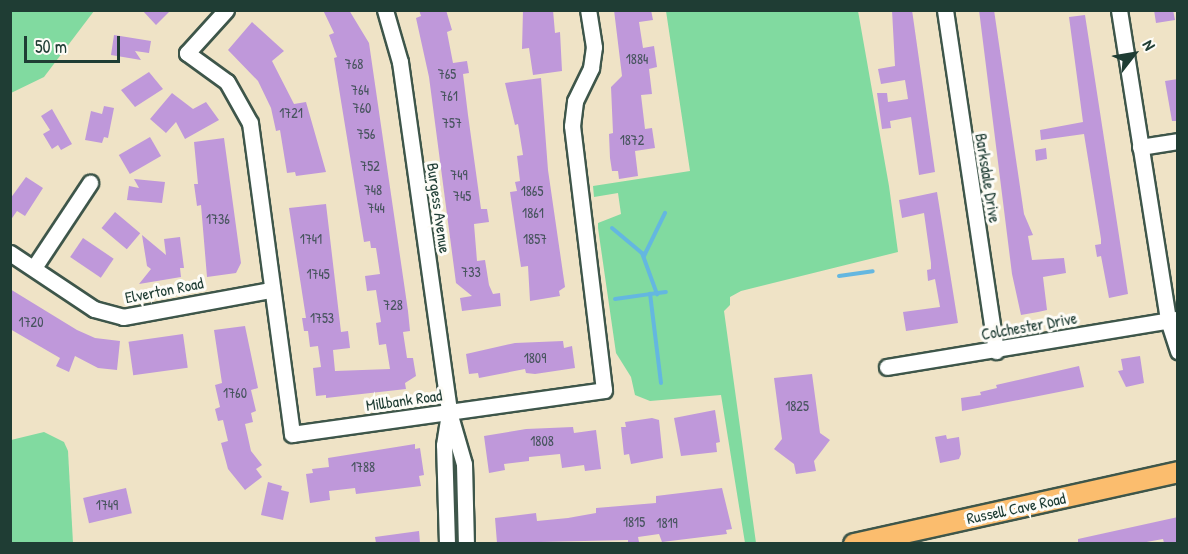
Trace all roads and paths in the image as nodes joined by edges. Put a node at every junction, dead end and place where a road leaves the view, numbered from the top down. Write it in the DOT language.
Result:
graph roads {
  1 [pos="226,10"];
  2 [pos="385,10"];
  3 [pos="588,10"];
  4 [pos="945,10"];
  5 [pos="1119,10"];
  6 [pos="1178,141"];
  7 [pos="1140,147"];
  8 [pos="90,183"];
  9 [pos="10,253"];
  10 [pos="35,266"];
  11 [pos="270,290"];
  12 [pos="1173,320"];
  13 [pos="996,351"];
  14 [pos="1178,351"];
  15 [pos="887,367"];
  16 [pos="449,412"];
  17 [pos="1178,472"];
  18 [pos="447,543"];
  19 [pos="466,543"];
  20 [pos="854,543"];
  1 -- 11 [label="street, Millbank Road"];
  2 -- 16 [label="street, Burgess Avenue"];
  3 -- 16 [label="street, Millbank Road"];
  4 -- 13 [label="street, Barksdale Drive"];
  5 -- 7 [label="street"];
  6 -- 7 [label="street"];
  7 -- 12 [label="street"];
  8 -- 10 [label="street"];
  9 -- 10 [label="street, Elverton Road"];
  10 -- 11 [label="street, Elverton Road"];
  11 -- 16 [label="street, Millbank Road"];
  12 -- 13 [label="street, Colchester Drive"];
  12 -- 14 [label="street"];
  13 -- 15 [label="street, Colchester Drive"];
  16 -- 18 [label="street, Burgess Avenue"];
  16 -- 19 [label="street, Burgess Avenue"];
  17 -- 20 [label="main road, Russell Cave Road"];
}
